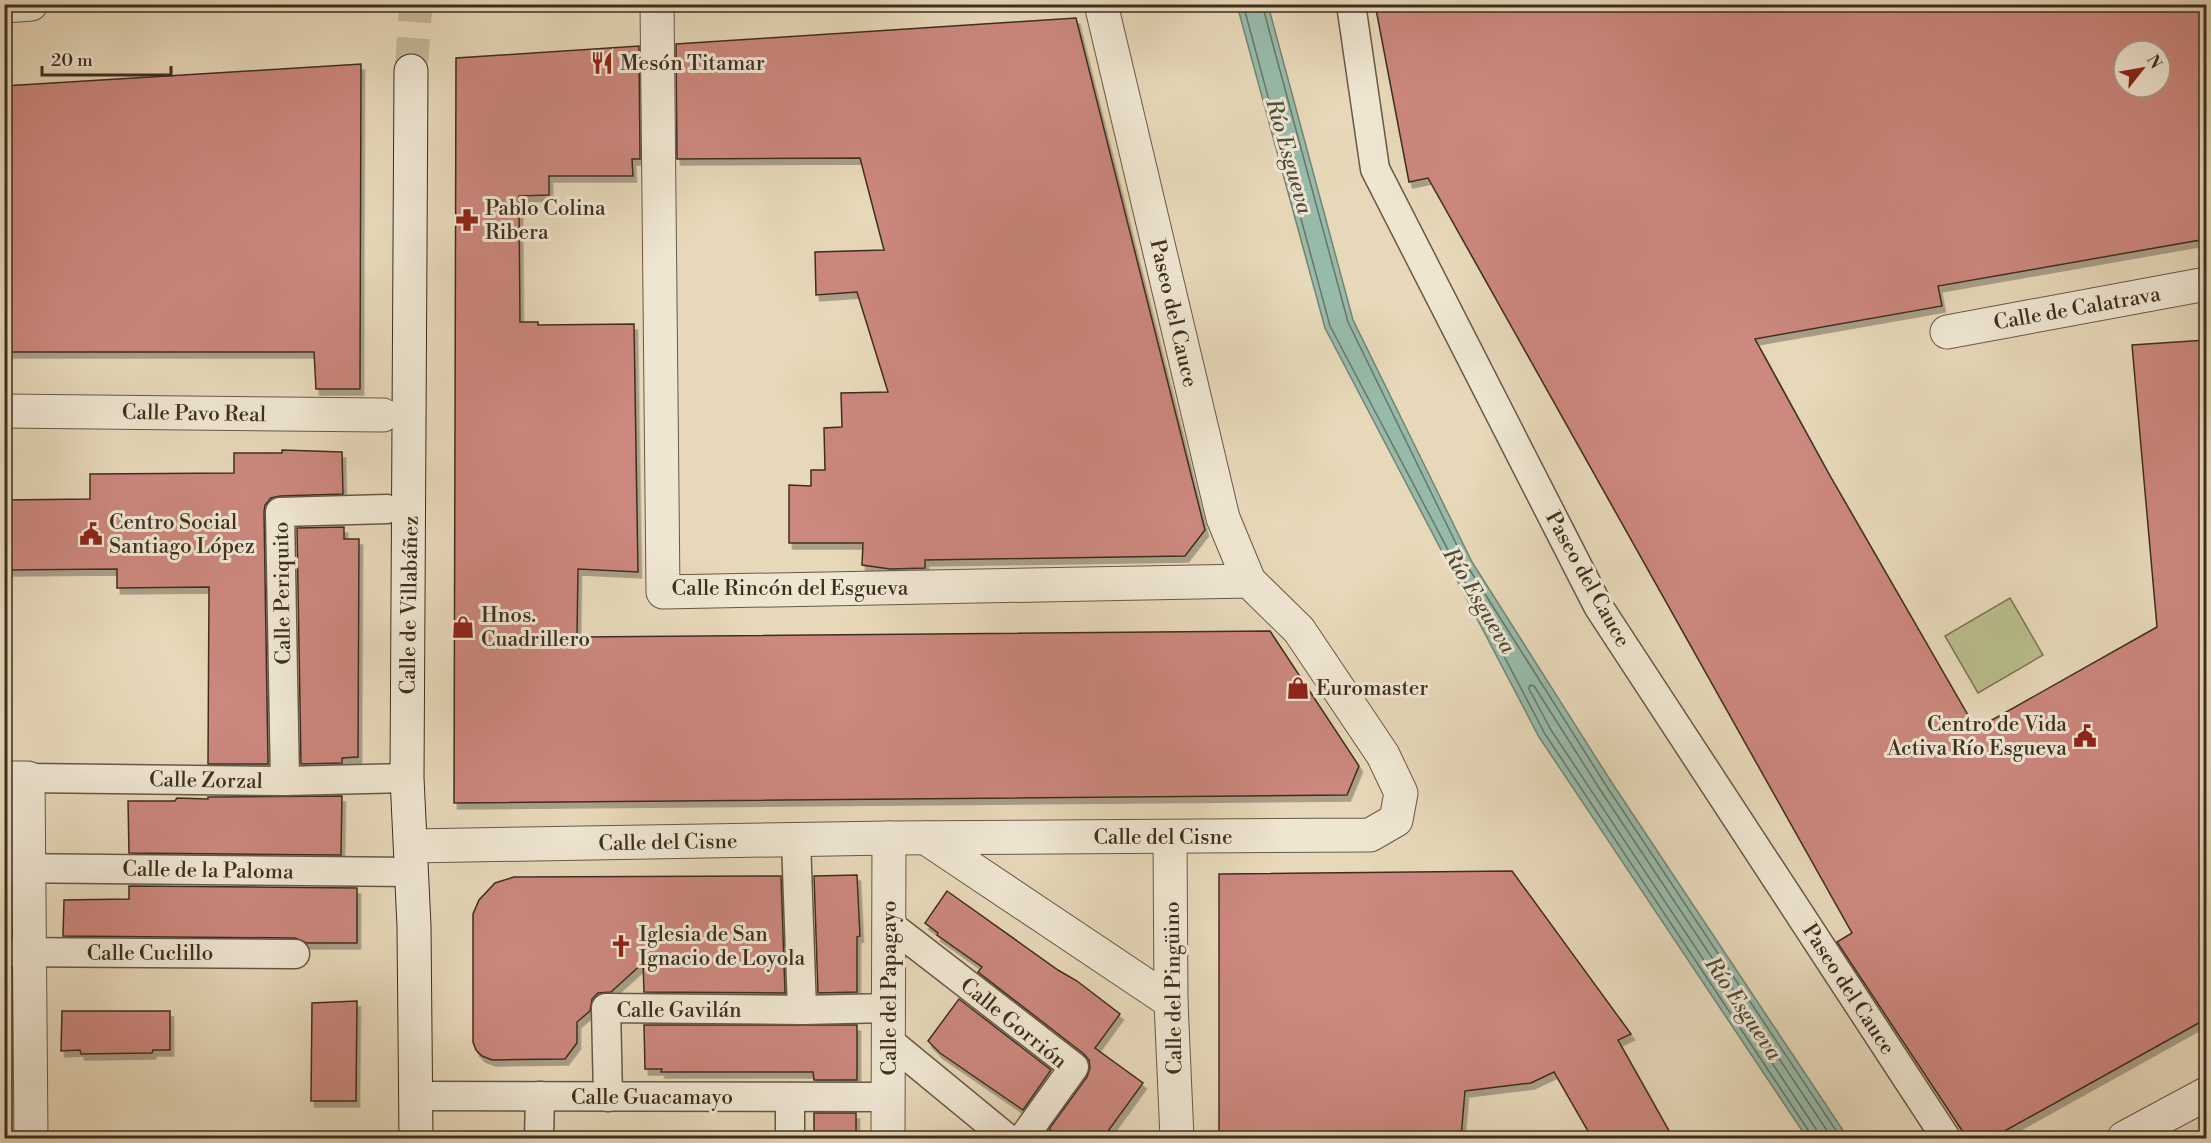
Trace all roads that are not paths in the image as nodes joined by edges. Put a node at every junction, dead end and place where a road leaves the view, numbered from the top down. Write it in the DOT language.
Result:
graph roads {
  1 [pos="31,4"];
  2 [pos="657,4"];
  3 [pos="1101,4"];
  4 [pos="1351,4"];
  5 [pos="4,6"];
  6 [pos="411,71"];
  7 [pos="2206,284"];
  8 [pos="1947,332"];
  9 [pos="4,411"];
  10 [pos="383,415"];
  11 [pos="387,509"];
  12 [pos="1249,581"];
  13 [pos="16,778"];
  14 [pos="407,778"];
  15 [pos="285,781"];
  16 [pos="1396,820"];
  17 [pos="889,838"];
  18 [pos="926,838"];
  19 [pos="1170,838"];
  20 [pos="796,840"];
  21 [pos="411,859"];
  22 [pos="17,868"];
  23 [pos="889,924"];
  24 [pos="17,952"];
  25 [pos="295,954"];
  26 [pos="1171,1002"];
  27 [pos="889,1008"];
  28 [pos="802,1010"];
  29 [pos="889,1041"];
  30 [pos="2206,1094"];
  31 [pos="416,1096"];
  32 [pos="540,1096"];
  33 [pos="608,1097"];
  34 [pos="790,1097"];
  35 [pos="888,1097"];
  36 [pos="31,1138"];
  37 [pos="416,1138"];
  38 [pos="539,1138"];
  39 [pos="790,1138"];
  40 [pos="888,1138"];
  41 [pos="1007,1138"];
  42 [pos="1023,1138"];
  43 [pos="1177,1138"];
  44 [pos="1946,1138"];
  45 [pos="2124,1138"];
  1 -- 5 [label="street"];
  2 -- 12 [label="street, Calle Rincón del Esgueva"];
  3 -- 12 [label="street, Paseo del Cauce"];
  4 -- 44 [label="street, Paseo del Cauce"];
  6 -- 14 [label="street, Calle de Villabáñez"];
  7 -- 8 [label="street, Calle de Calatrava"];
  9 -- 10 [label="street, Calle Pavo Real"];
  11 -- 15 [label="street, Calle Periquito"];
  12 -- 16 [label="street, Paseo del Cauce"];
  13 -- 15 [label="street, Calle Zorzal"];
  13 -- 22 [label="street"];
  14 -- 15 [label="street, Calle Zorzal"];
  14 -- 21 [label="street, Calle de Villabáñez"];
  16 -- 19 [label="street, Calle del Cisne"];
  17 -- 18 [label="street, Calle del Cisne"];
  17 -- 20 [label="street, Calle del Cisne"];
  17 -- 23 [label="street, Calle del Papagayo"];
  18 -- 19 [label="street, Calle del Cisne"];
  18 -- 26 [label="street"];
  19 -- 26 [label="street, Calle del Pingüino"];
  20 -- 21 [label="street, Calle del Cisne"];
  20 -- 28 [label="street"];
  21 -- 22 [label="street, Calle de la Paloma"];
  21 -- 31 [label="street, Calle de Villabáñez"];
  22 -- 24 [label="street"];
  23 -- 27 [label="street, Calle del Papagayo"];
  23 -- 42 [label="street, Calle Gorrión"];
  24 -- 25 [label="street, Calle Cuclillo"];
  24 -- 36 [label="street"];
  26 -- 43 [label="street, Calle del Pingüino"];
  27 -- 28 [label="street, Calle Gavilán"];
  27 -- 29 [label="street, Calle del Papagayo"];
  28 -- 33 [label="street, Calle Gavilán"];
  29 -- 35 [label="street, Calle del Papagayo"];
  29 -- 41 [label="street"];
  30 -- 45 [label="street"];
  31 -- 32 [label="street, Calle Guacamayo"];
  31 -- 37 [label="street, Calle de Villabáñez"];
  32 -- 33 [label="street, Calle Guacamayo"];
  32 -- 38 [label="street"];
  33 -- 34 [label="street, Calle Guacamayo"];
  34 -- 35 [label="street, Calle Guacamayo"];
  34 -- 39 [label="street"];
  35 -- 40 [label="street, Calle del Papagayo"];
}
